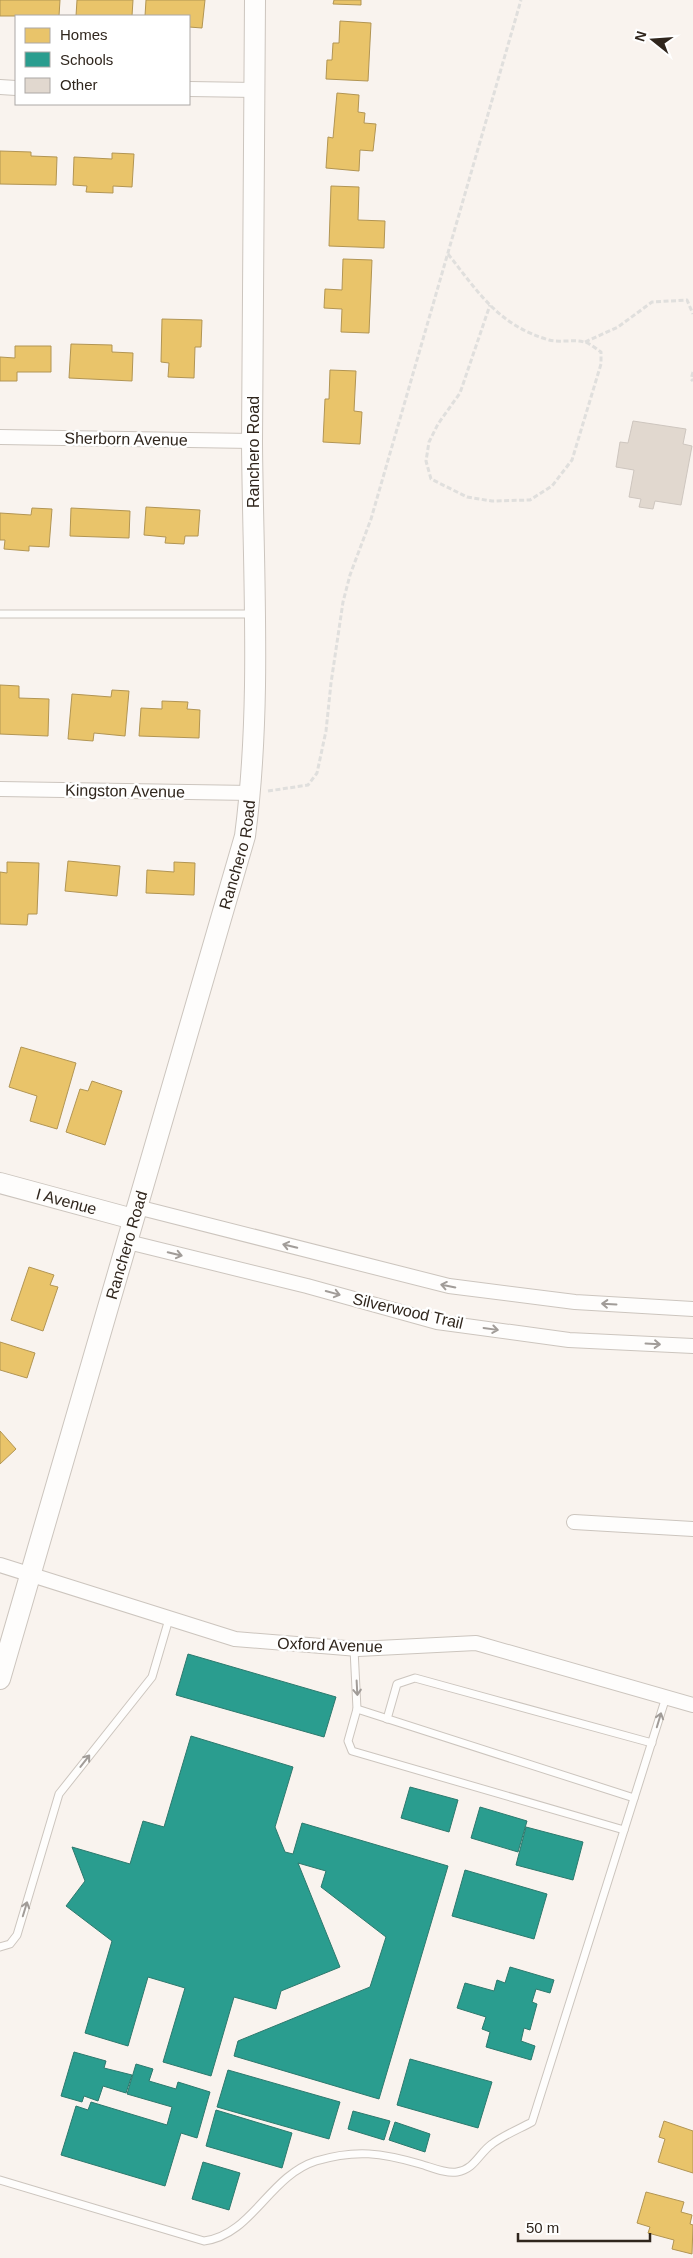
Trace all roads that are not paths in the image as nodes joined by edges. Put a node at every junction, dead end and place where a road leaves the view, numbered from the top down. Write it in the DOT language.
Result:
graph roads {
  1 [pos="255,0"];
  2 [pos="0,88"];
  3 [pos="15,88"];
  4 [pos="190,89"];
  5 [pos="255,90"];
  6 [pos="0,437"];
  7 [pos="252,440"];
  8 [pos="0,614"];
  9 [pos="255,614"];
  10 [pos="0,789"];
  11 [pos="251,793"];
  12 [pos="0,1183"];
  13 [pos="135,1213"];
  14 [pos="128,1242"];
  15 [pos="693,1308"];
  16 [pos="693,1346"];
  17 [pos="574,1522"];
  18 [pos="693,1528"];
  19 [pos="0,1564"];
  20 [pos="30,1574"];
  21 [pos="169,1619"];
  22 [pos="354,1649"];
  23 [pos="0,1679"];
  24 [pos="666,1697"];
  25 [pos="693,1705"];
  26 [pos="357,1709"];
  27 [pos="387,1719"];
  28 [pos="652,1743"];
  29 [pos="634,1798"];
  30 [pos="624,1830"];
  31 [pos="0,1947"];
  32 [pos="0,2180"];
  1 -- 5 [label="main road, Ranchero Road"];
  2 -- 3 [label="street"];
  4 -- 5 [label="street"];
  5 -- 7 [label="main road, Ranchero Road"];
  6 -- 7 [label="street, Sherborn Avenue"];
  7 -- 9 [label="main road, Ranchero Road"];
  8 -- 9 [label="lane"];
  9 -- 11 [label="main road, Ranchero Road"];
  10 -- 11 [label="street, Kingston Avenue"];
  11 -- 13 [label="main road, Ranchero Road"];
  12 -- 13 [label="main road, I Avenue"];
  13 -- 14 [label="main road, Ranchero Road"];
  15 -- 13 [label="street, Silverwood Trail, one-way"];
  14 -- 16 [label="street, Silverwood Trail, one-way"];
  14 -- 20 [label="main road, Ranchero Road"];
  17 -- 18 [label="street"];
  19 -- 20 [label="street, Oxford Avenue"];
  20 -- 21 [label="street, Oxford Avenue"];
  20 -- 23 [label="main road, Ranchero Road"];
  21 -- 22 [label="street, Oxford Avenue"];
  31 -- 21 [label="lane, one-way"];
  22 -- 24 [label="street, Oxford Avenue"];
  22 -- 26 [label="lane, one-way"];
  24 -- 25 [label="street, Oxford Avenue"];
  28 -- 24 [label="lane, one-way"];
  26 -- 27 [label="lane"];
  26 -- 30 [label="lane"];
  27 -- 28 [label="lane"];
  27 -- 29 [label="lane"];
  28 -- 29 [label="lane"];
  29 -- 30 [label="lane"];
  30 -- 32 [label="lane"];
}
